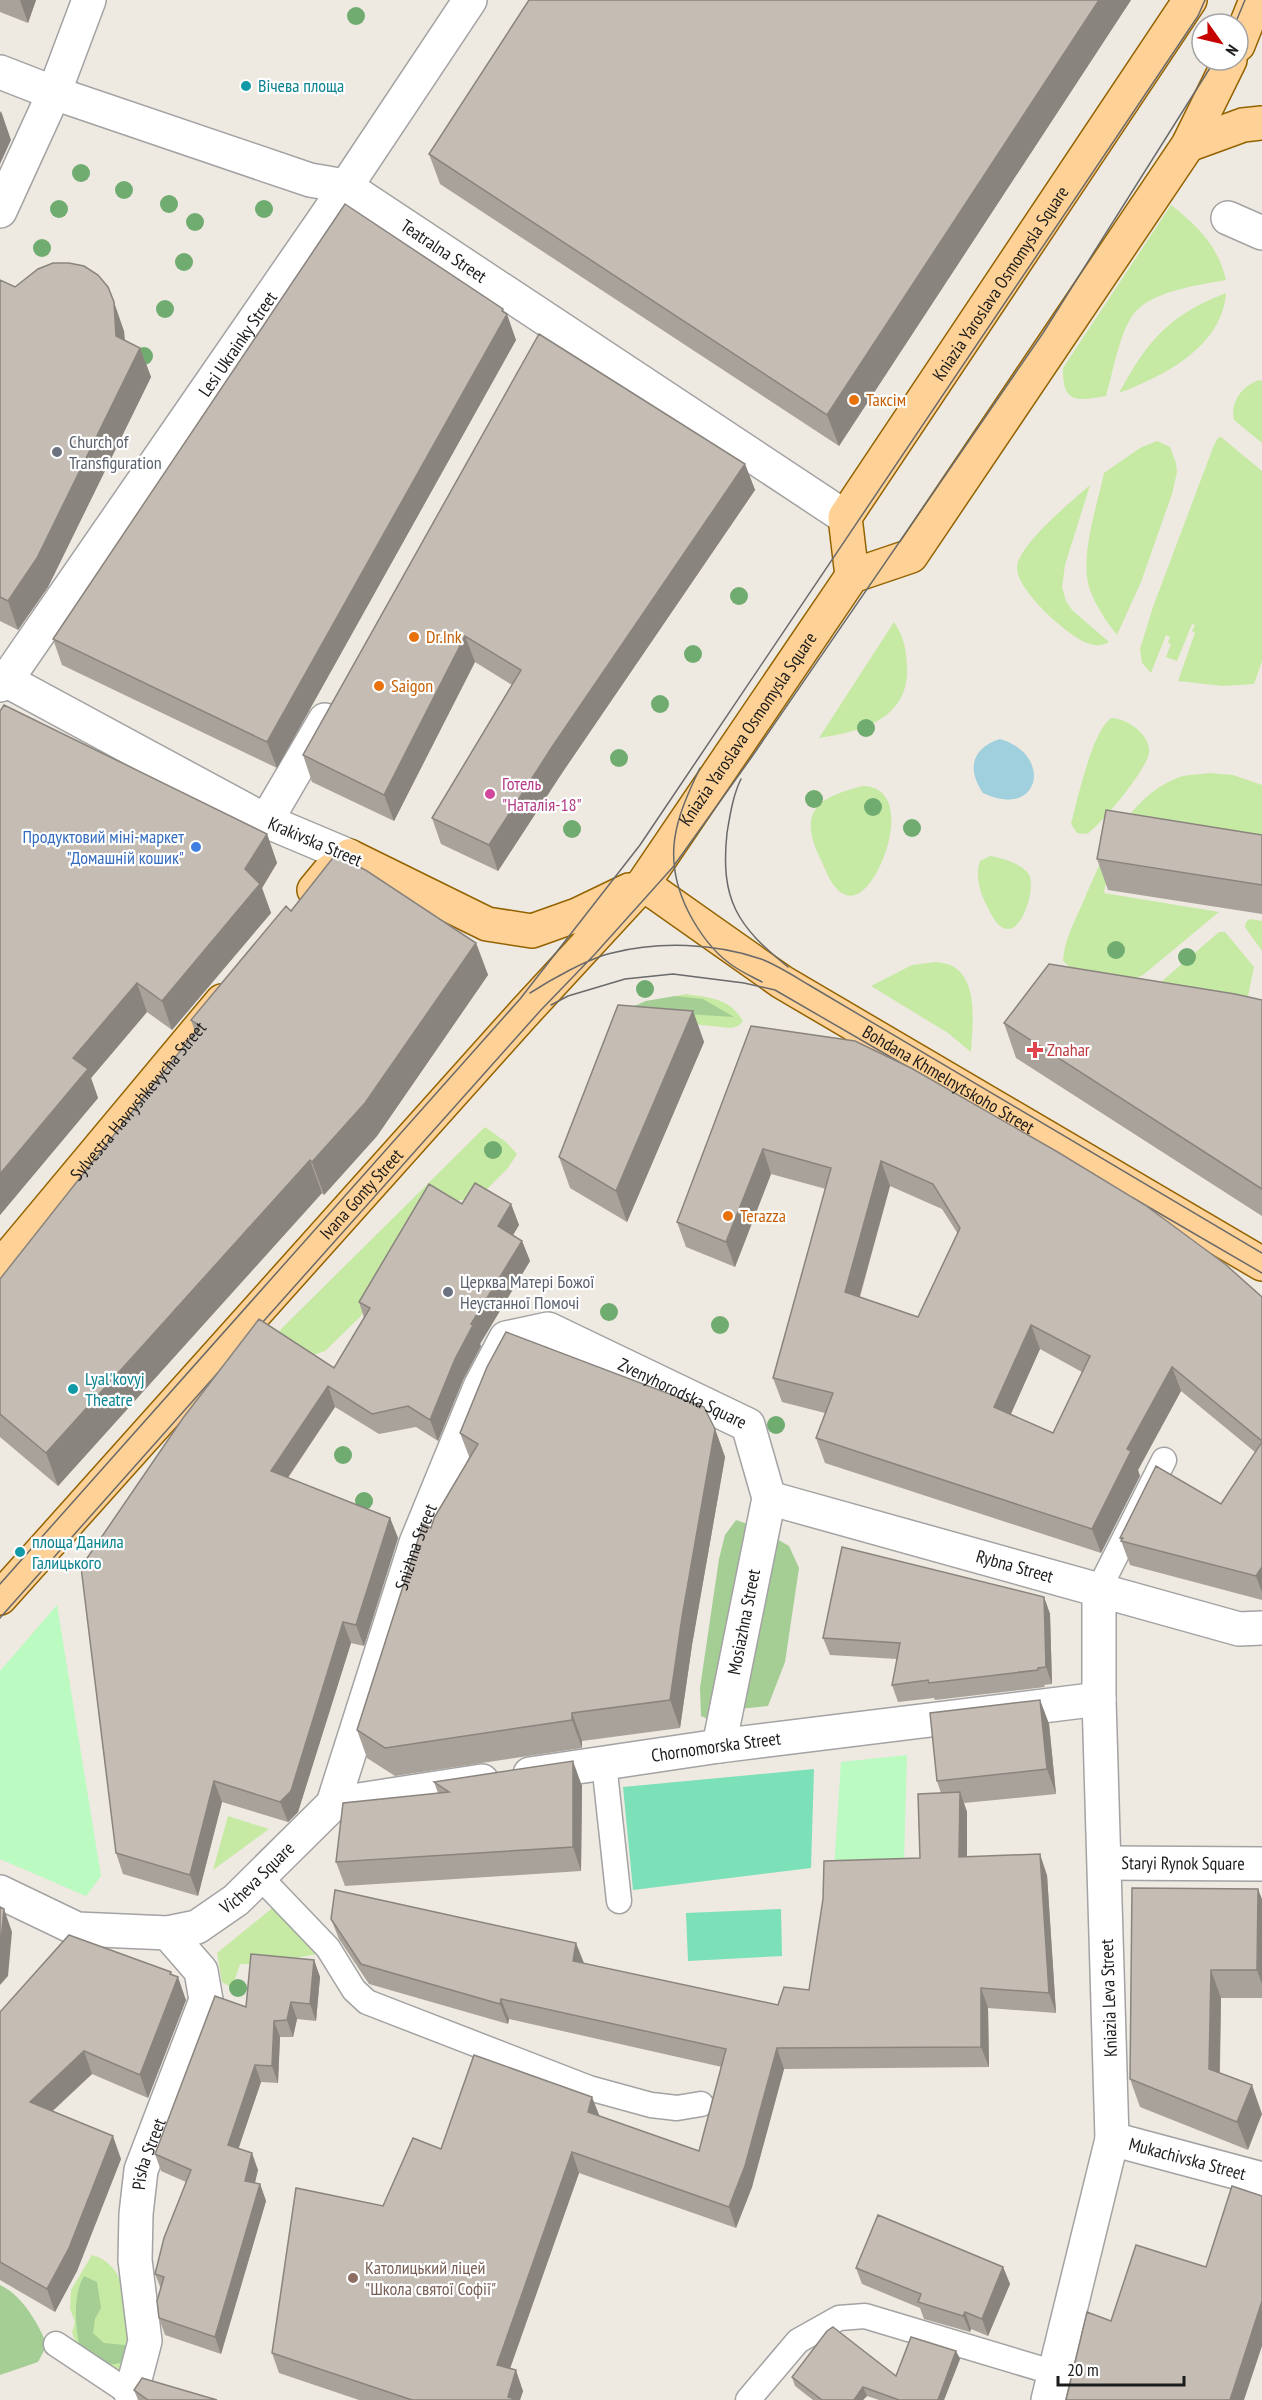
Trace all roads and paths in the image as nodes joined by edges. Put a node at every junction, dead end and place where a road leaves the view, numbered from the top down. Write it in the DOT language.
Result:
graph roads {
  1 [pos="89,0"];
  2 [pos="470,0"];
  3 [pos="1190,0"];
  4 [pos="1257,0"];
  5 [pos="1262,4"];
  6 [pos="1250,17"];
  7 [pos="0,72"];
  8 [pos="1224,72"];
  9 [pos="54,93"];
  10 [pos="1262,123"];
  11 [pos="1188,145"];
  12 [pos="345,186"];
  13 [pos="0,211"];
  14 [pos="1228,218"];
  15 [pos="1262,233"];
  16 [pos="549,320"];
  17 [pos="532,350"];
  18 [pos="845,517"];
  19 [pos="852,576"];
  20 [pos="2,681"];
  21 [pos="341,692"];
  22 [pos="266,821"];
  23 [pos="349,856"];
  24 [pos="643,884"];
  25 [pos="298,910"];
  26 [pos="244,974"];
  27 [pos="1262,1264"];
  28 [pos="0,1267"];
  29 [pos="548,1329"];
  30 [pos="1164,1460"];
  31 [pos="769,1498"];
  32 [pos="1099,1589"];
  33 [pos="0,1598"];
  34 [pos="1262,1628"];
  35 [pos="1099,1699"];
  36 [pos="719,1746"];
  37 [pos="604,1763"];
  38 [pos="333,1804"];
  39 [pos="1105,1863"];
  40 [pos="1262,1864"];
  41 [pos="260,1877"];
  42 [pos="0,1892"];
  43 [pos="619,1901"];
  44 [pos="77,1929"];
  45 [pos="168,1933"];
  46 [pos="54,1954"];
  47 [pos="701,2104"];
  48 [pos="1112,2139"];
  49 [pos="1262,2178"];
  50 [pos="56,2344"];
  51 [pos="1051,2386"];
  52 [pos="132,2397"];
  53 [pos="748,2400"];
  1 -- 9 [label="street"];
  2 -- 12 [label="street, Lesi Ukrainky Street"];
  3 -- 18 [label="main road, Kniazia Yaroslava Osmomysla Square"];
  4 -- 5 [label="main road"];
  4 -- 6 [label="main road"];
  7 -- 9 [label="street, Teatralna Street"];
  8 -- 11 [label="main road"];
  9 -- 12 [label="street, Teatralna Street"];
  9 -- 13 [label="street"];
  10 -- 11 [label="main road"];
  11 -- 19 [label="main road"];
  12 -- 16 [label="street, Teatralna Street"];
  12 -- 20 [label="street, Lesi Ukrainky Street"];
  14 -- 15 [label="street"];
  16 -- 17 [label="street"];
  16 -- 18 [label="street, Teatralna Street"];
  18 -- 19 [label="main road"];
  19 -- 24 [label="main road, Kniazia Yaroslava Osmomysla Square"];
  20 -- 22 [label="street, Krakivska Street"];
  21 -- 22 [label="street"];
  22 -- 23 [label="street, Krakivska Street"];
  23 -- 24 [label="main road, Krakivska Street"];
  23 -- 25 [label="main road"];
  24 -- 27 [label="main road, Bohdana Khmelnytskoho Street"];
  24 -- 33 [label="main road, Ivana Gonty Street"];
  26 -- 28 [label="main road, Sylvestra Havryshkevycha Street"];
  29 -- 31 [label="street, Zvenyhorodska Square"];
  29 -- 38 [label="street, Snizhna Street"];
  30 -- 32 [label="lane"];
  31 -- 32 [label="street, Rybna Street"];
  31 -- 36 [label="street, Mosiazhna Street"];
  32 -- 34 [label="street, Rybna Street"];
  32 -- 35 [label="street, Kniazia Leva Street"];
  35 -- 36 [label="street, Chornomorska Street"];
  35 -- 39 [label="street, Kniazia Leva Street"];
  36 -- 37 [label="street, Chornomorska Street"];
  37 -- 38 [label="street, Chornomorska Street"];
  37 -- 43 [label="lane"];
  38 -- 41 [label="street, Vicheva Square"];
  39 -- 40 [label="street, Staryi Rynok Square"];
  39 -- 48 [label="street, Kniazia Leva Street"];
  41 -- 45 [label="street, Vicheva Square"];
  41 -- 47 [label="lane"];
  42 -- 44 [label="street"];
  44 -- 45 [label="street, Vicheva Square"];
  44 -- 46 [label="street"];
  45 -- 52 [label="street, Pisha Street"];
  48 -- 49 [label="street, Mukachivska Street"];
  48 -- 51 [label="street, Kniazia Leva Street"];
  50 -- 52 [label="lane"];
  51 -- 53 [label="lane"];
}
